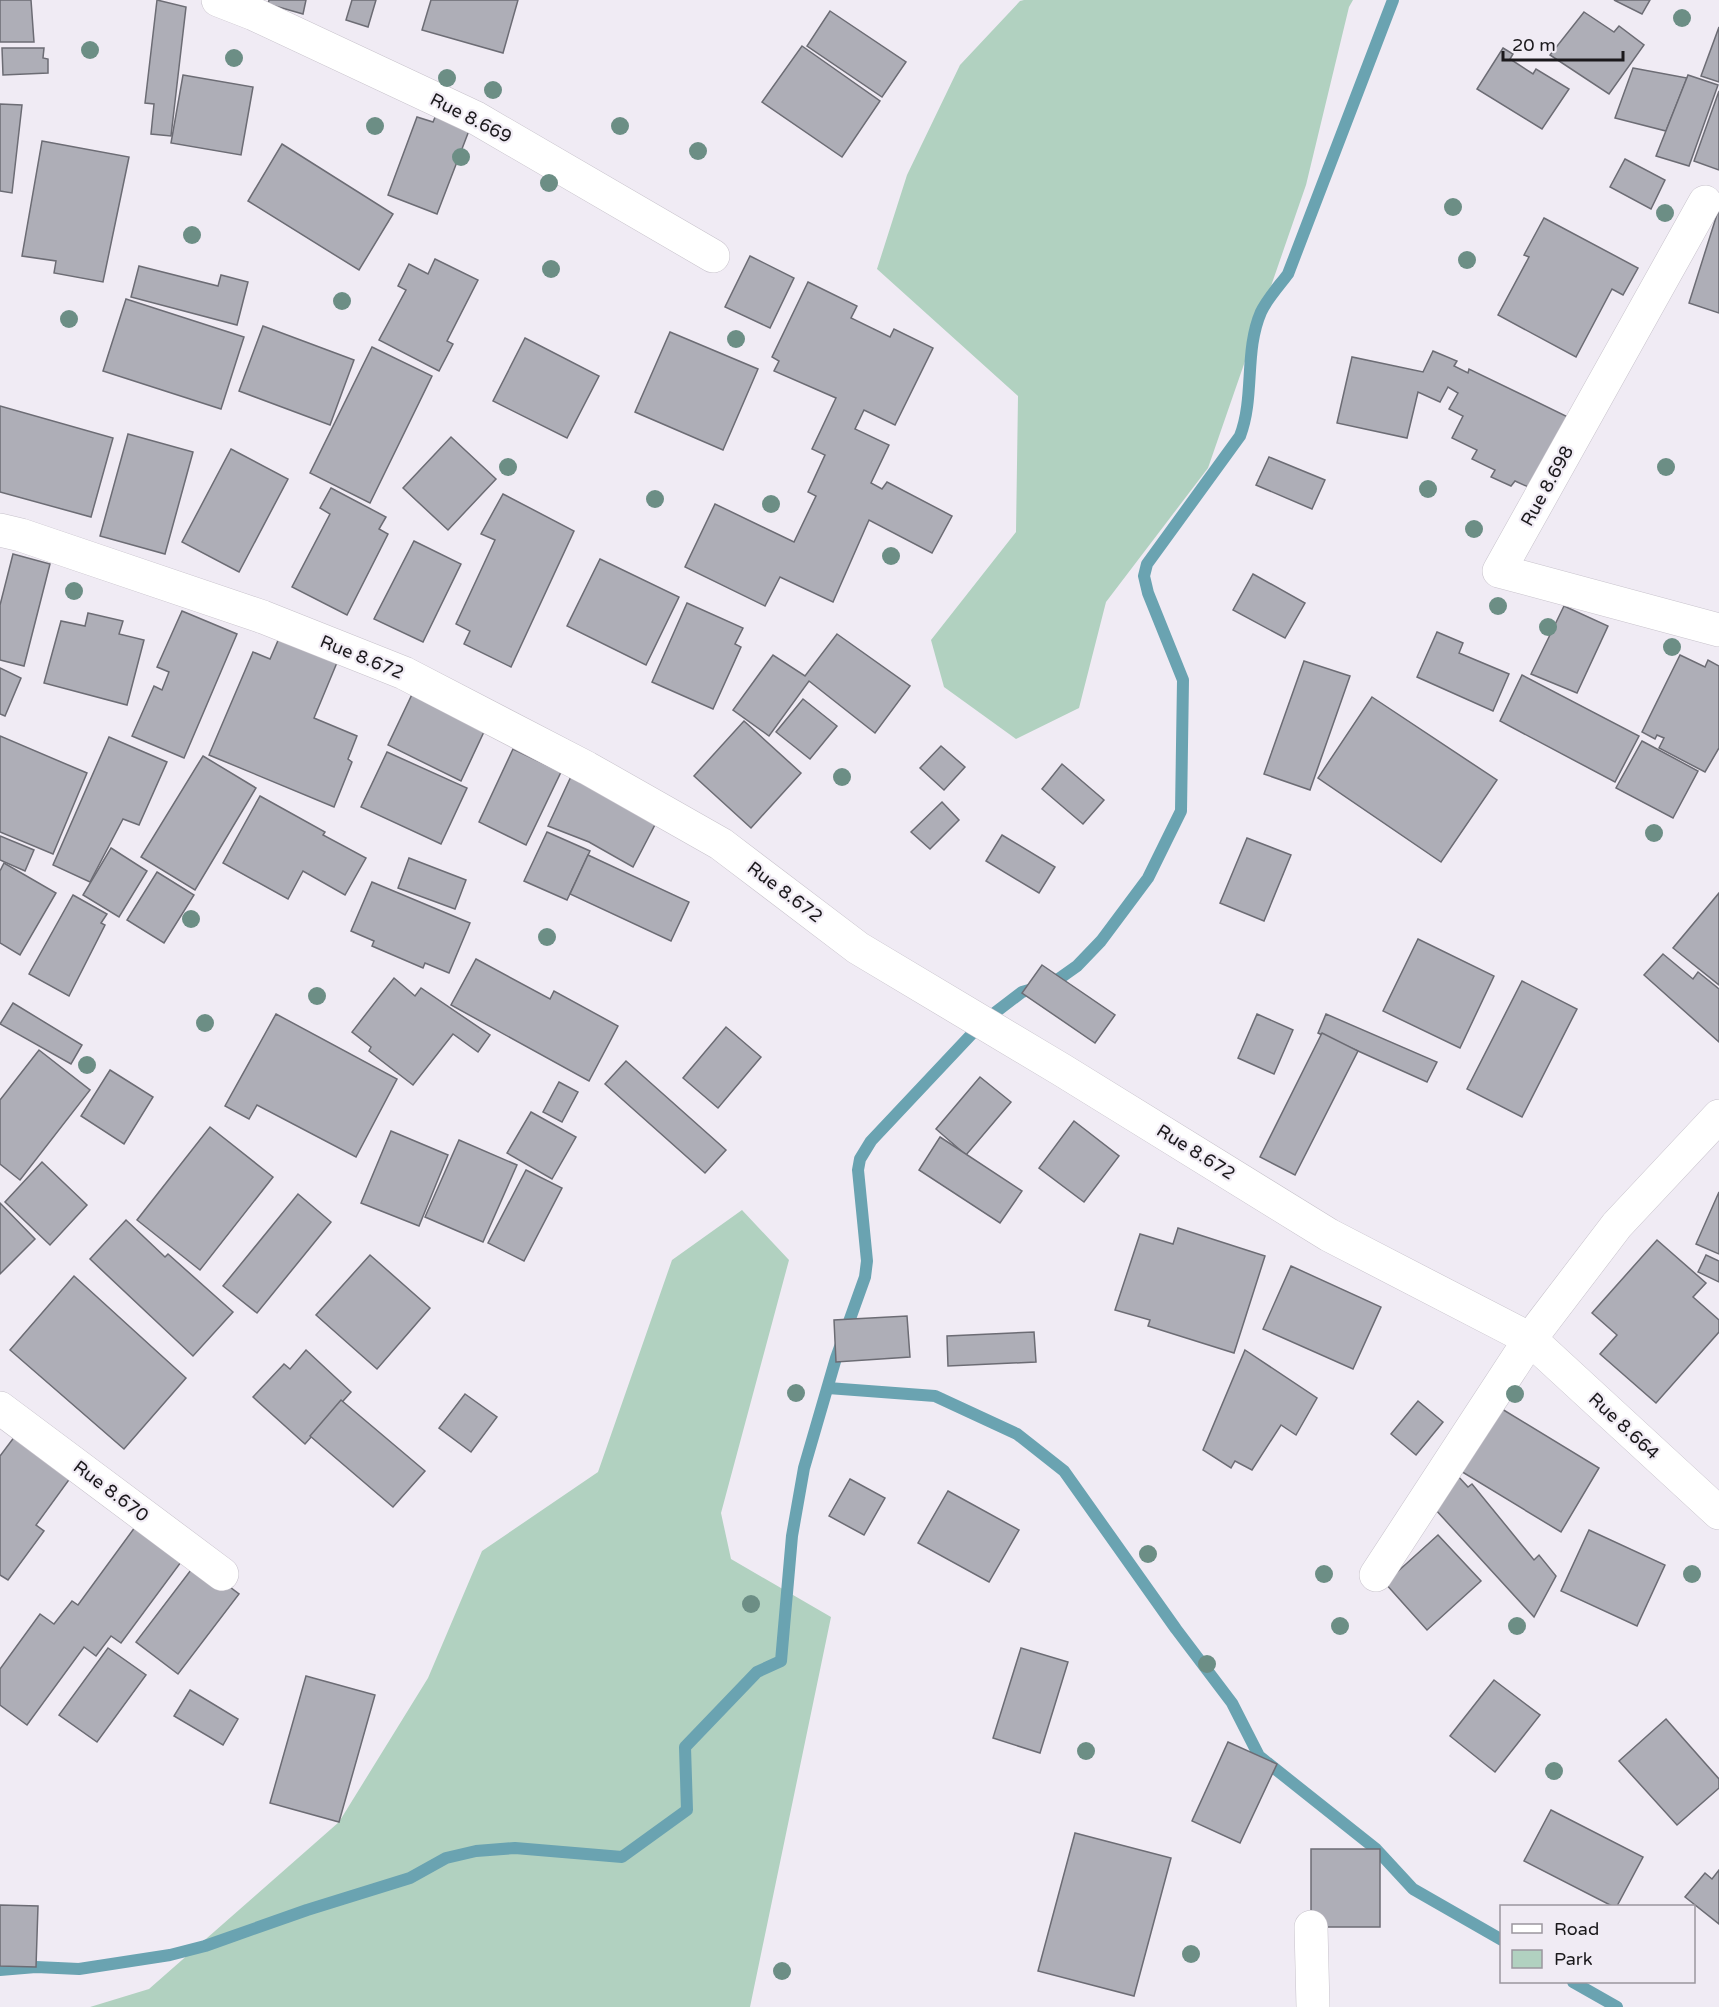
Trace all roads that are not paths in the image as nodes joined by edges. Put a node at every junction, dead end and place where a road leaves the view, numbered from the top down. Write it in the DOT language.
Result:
graph roads {
  1 [pos="218,0"];
  2 [pos="1705,202"];
  3 [pos="713,256"];
  4 [pos="0,530"];
  5 [pos="1719,630"];
  6 [pos="1719,1116"];
  7 [pos="1530,1339"];
  8 [pos="0,1408"];
  9 [pos="1719,1513"];
  10 [pos="222,1574"];
  11 [pos="1376,1575"];
  12 [pos="1311,1927"];
  13 [pos="1313,2007"];
  1 -- 3 [label="street, Rue 8.669"];
  2 -- 5 [label="street, Rue 8.698"];
  4 -- 7 [label="street, Rue 8.672"];
  6 -- 7 [label="street"];
  7 -- 9 [label="street, Rue 8.664"];
  7 -- 11 [label="street"];
  8 -- 10 [label="street, Rue 8.670"];
  12 -- 13 [label="street"];
}
